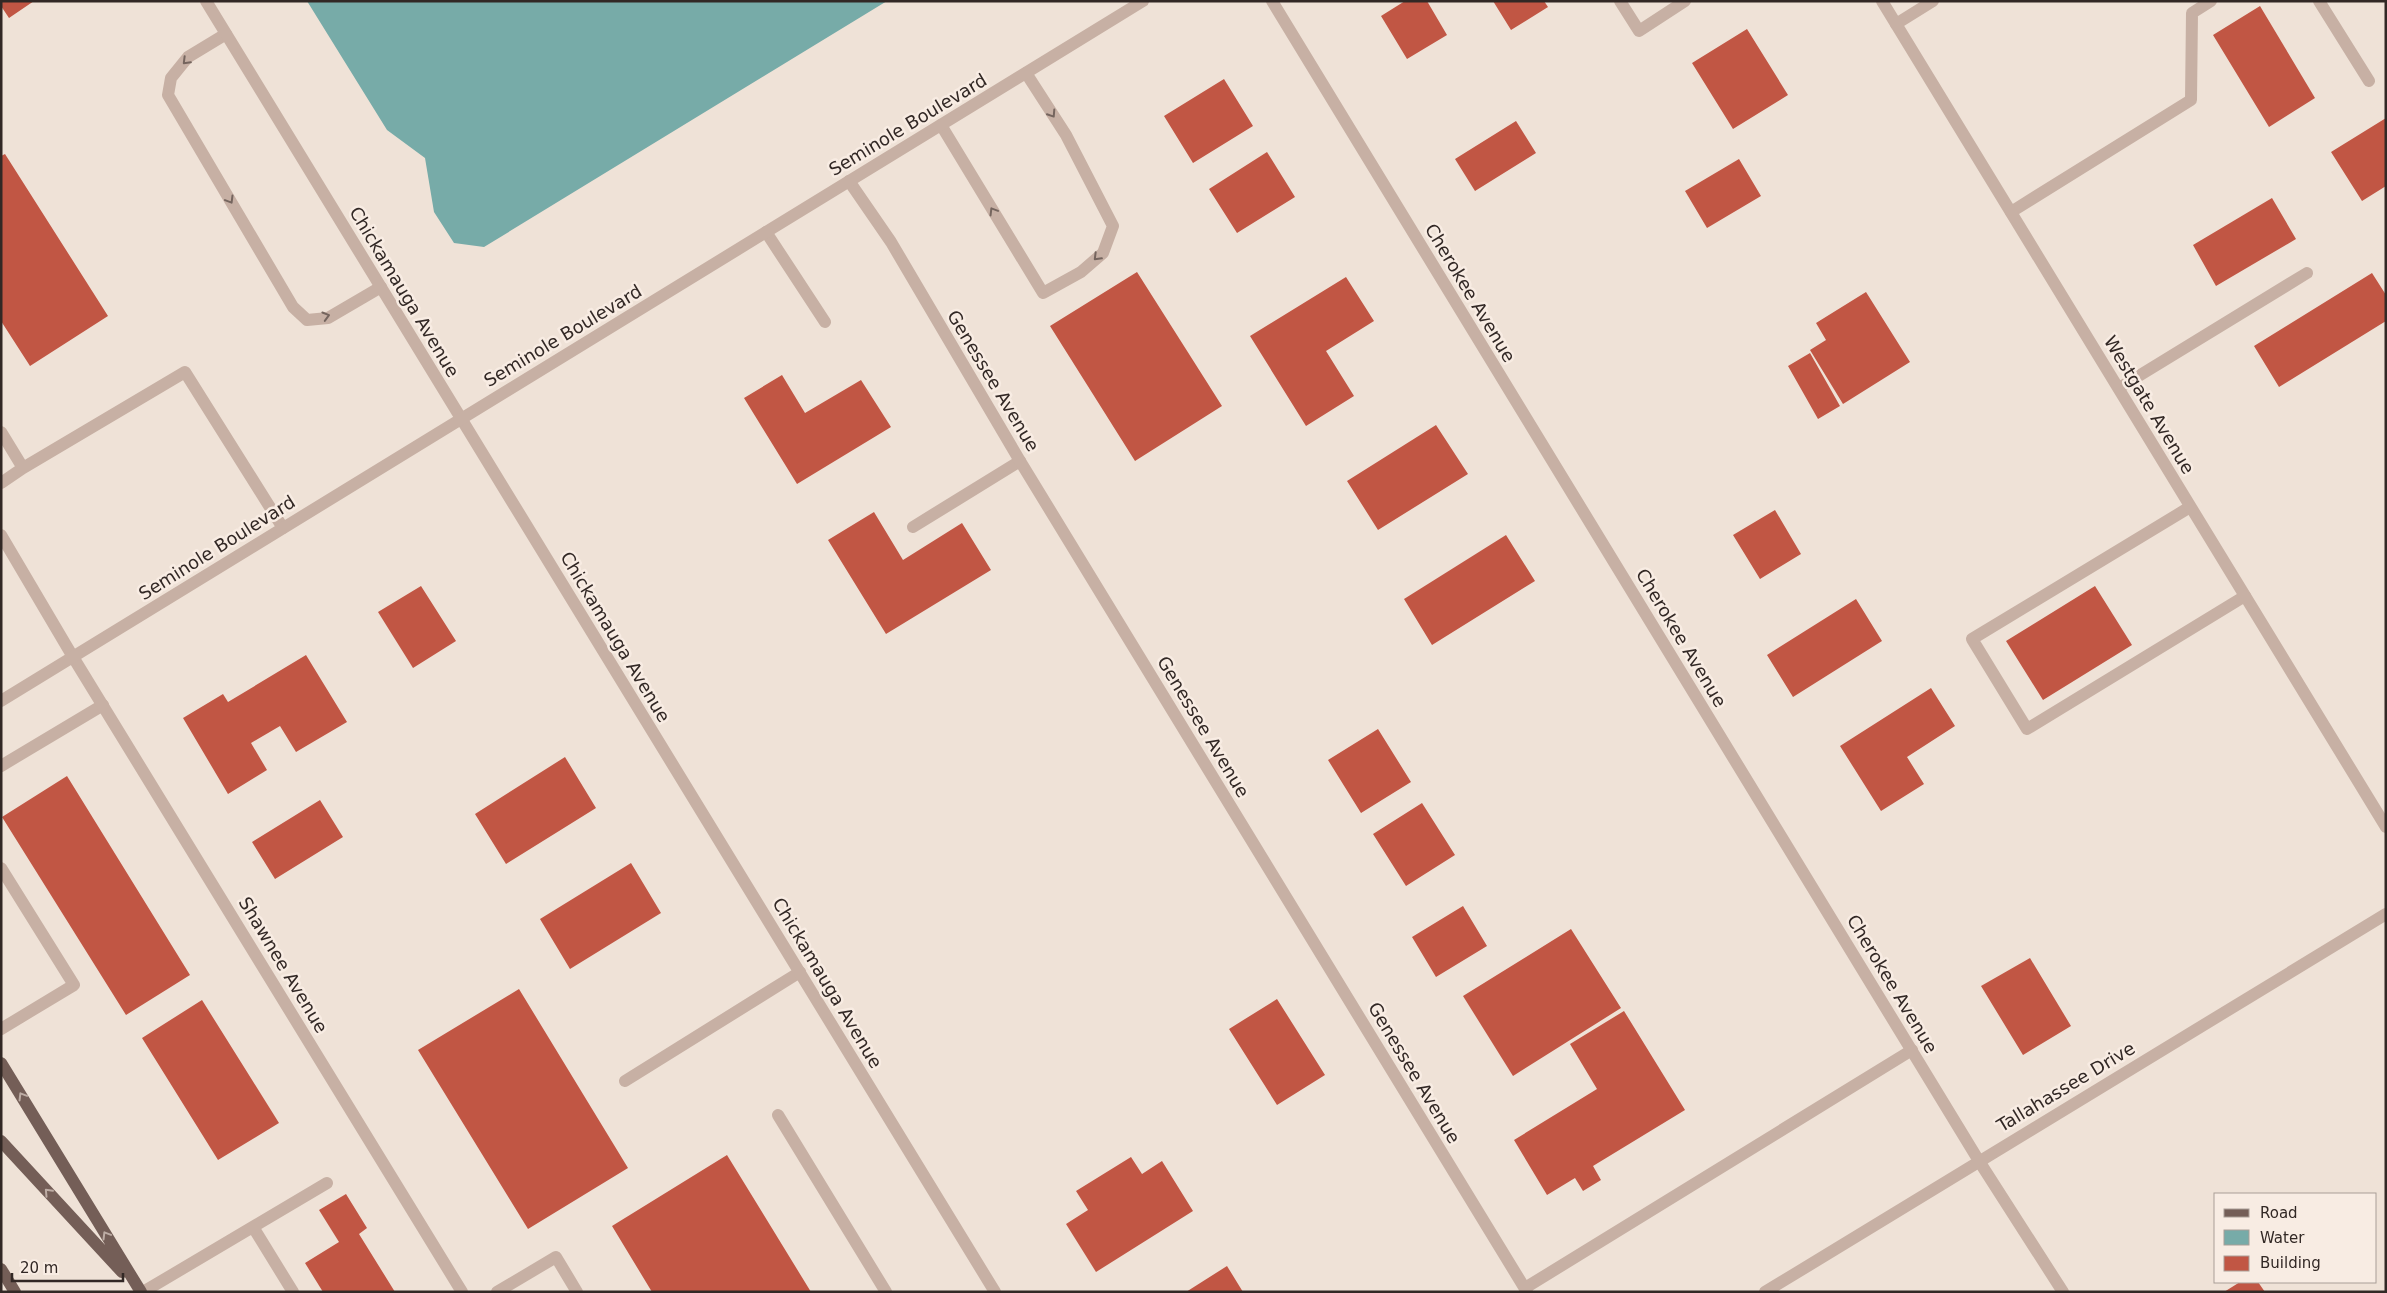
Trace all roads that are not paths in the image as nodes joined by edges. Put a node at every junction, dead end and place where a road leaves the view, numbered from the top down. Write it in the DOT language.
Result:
graph roads {
  1 [pos="206,1"];
  2 [pos="1143,1"];
  3 [pos="1272,1"];
  4 [pos="1620,1"];
  5 [pos="1685,1"];
  6 [pos="1882,1"];
  7 [pos="1933,1"];
  8 [pos="2210,1"];
  9 [pos="2320,1"];
  10 [pos="1896,24"];
  11 [pos="226,34"];
  12 [pos="1026,73"];
  13 [pos="2369,81"];
  14 [pos="941,125"];
  15 [pos="849,181"];
  16 [pos="2011,212"];
  17 [pos="766,232"];
  18 [pos="2307,273"];
  19 [pos="381,287"];
  20 [pos="825,322"];
  21 [pos="2119,388"];
  22 [pos="461,419"];
  23 [pos="1,432"];
  24 [pos="1020,461"];
  25 [pos="23,468"];
  26 [pos="1,483"];
  27 [pos="2190,507"];
  28 [pos="913,527"];
  29 [pos="283,528"];
  30 [pos="1,535"];
  31 [pos="2245,596"];
  32 [pos="73,657"];
  33 [pos="1,701"];
  34 [pos="103,705"];
  35 [pos="1,766"];
  36 [pos="2386,827"];
  37 [pos="1,868"];
  38 [pos="2386,914"];
  39 [pos="800,972"];
  40 [pos="1,1029"];
  41 [pos="1912,1050"];
  42 [pos="1,1063"];
  43 [pos="625,1080"];
  44 [pos="778,1115"];
  45 [pos="1,1141"];
  46 [pos="1979,1161"];
  47 [pos="327,1183"];
  48 [pos="253,1227"];
  49 [pos="1,1269"];
  50 [pos="1526,1290"];
  51 [pos="15,1292"];
  52 [pos="141,1292"];
  53 [pos="293,1292"];
  54 [pos="462,1292"];
  55 [pos="497,1292"];
  56 [pos="577,1292"];
  57 [pos="886,1292"];
  58 [pos="995,1292"];
  59 [pos="1765,1292"];
  60 [pos="2063,1292"];
  1 -- 11 [label="street, Chickamauga Avenue"];
  2 -- 12 [label="street, Seminole Boulevard"];
  3 -- 41 [label="street, Cherokee Avenue"];
  4 -- 5 [label="street"];
  6 -- 10 [label="street, Westgate Avenue"];
  7 -- 10 [label="street"];
  8 -- 16 [label="street"];
  9 -- 13 [label="street"];
  10 -- 16 [label="street, Westgate Avenue"];
  11 -- 19 [label="street, Chickamauga Avenue"];
  11 -- 19 [label="street, one-way"];
  12 -- 14 [label="street, Seminole Boulevard"];
  12 -- 14 [label="street, one-way"];
  14 -- 15 [label="street, Seminole Boulevard"];
  15 -- 17 [label="street, Seminole Boulevard"];
  15 -- 24 [label="street, Genessee Avenue"];
  16 -- 21 [label="street, Westgate Avenue"];
  17 -- 20 [label="street"];
  17 -- 22 [label="street, Seminole Boulevard"];
  18 -- 21 [label="street"];
  19 -- 22 [label="street, Chickamauga Avenue"];
  21 -- 27 [label="street, Westgate Avenue"];
  22 -- 29 [label="street, Seminole Boulevard"];
  22 -- 39 [label="street, Chickamauga Avenue"];
  23 -- 25 [label="street"];
  24 -- 28 [label="street"];
  24 -- 50 [label="street, Genessee Avenue"];
  25 -- 26 [label="street"];
  25 -- 29 [label="street"];
  27 -- 31 [label="street, Westgate Avenue"];
  27 -- 31 [label="street"];
  29 -- 32 [label="street, Seminole Boulevard"];
  30 -- 32 [label="street, Shawnee Avenue"];
  31 -- 36 [label="street, Westgate Avenue"];
  32 -- 33 [label="street, Seminole Boulevard"];
  32 -- 34 [label="street, Shawnee Avenue"];
  34 -- 35 [label="street"];
  34 -- 54 [label="street, Shawnee Avenue"];
  37 -- 40 [label="street"];
  38 -- 46 [label="street, Tallahassee Drive"];
  39 -- 43 [label="street"];
  39 -- 58 [label="street, Chickamauga Avenue"];
  41 -- 46 [label="street, Cherokee Avenue"];
  41 -- 50 [label="street"];
  52 -- 42 [label="main road, one-way"];
  44 -- 57 [label="street"];
  52 -- 45 [label="main road, one-way"];
  46 -- 59 [label="street, Tallahassee Drive"];
  46 -- 60 [label="street, Cherokee Avenue"];
  47 -- 48 [label="street"];
  48 -- 52 [label="street"];
  48 -- 53 [label="street"];
  49 -- 51 [label="main road"];
  55 -- 56 [label="street"];
}
